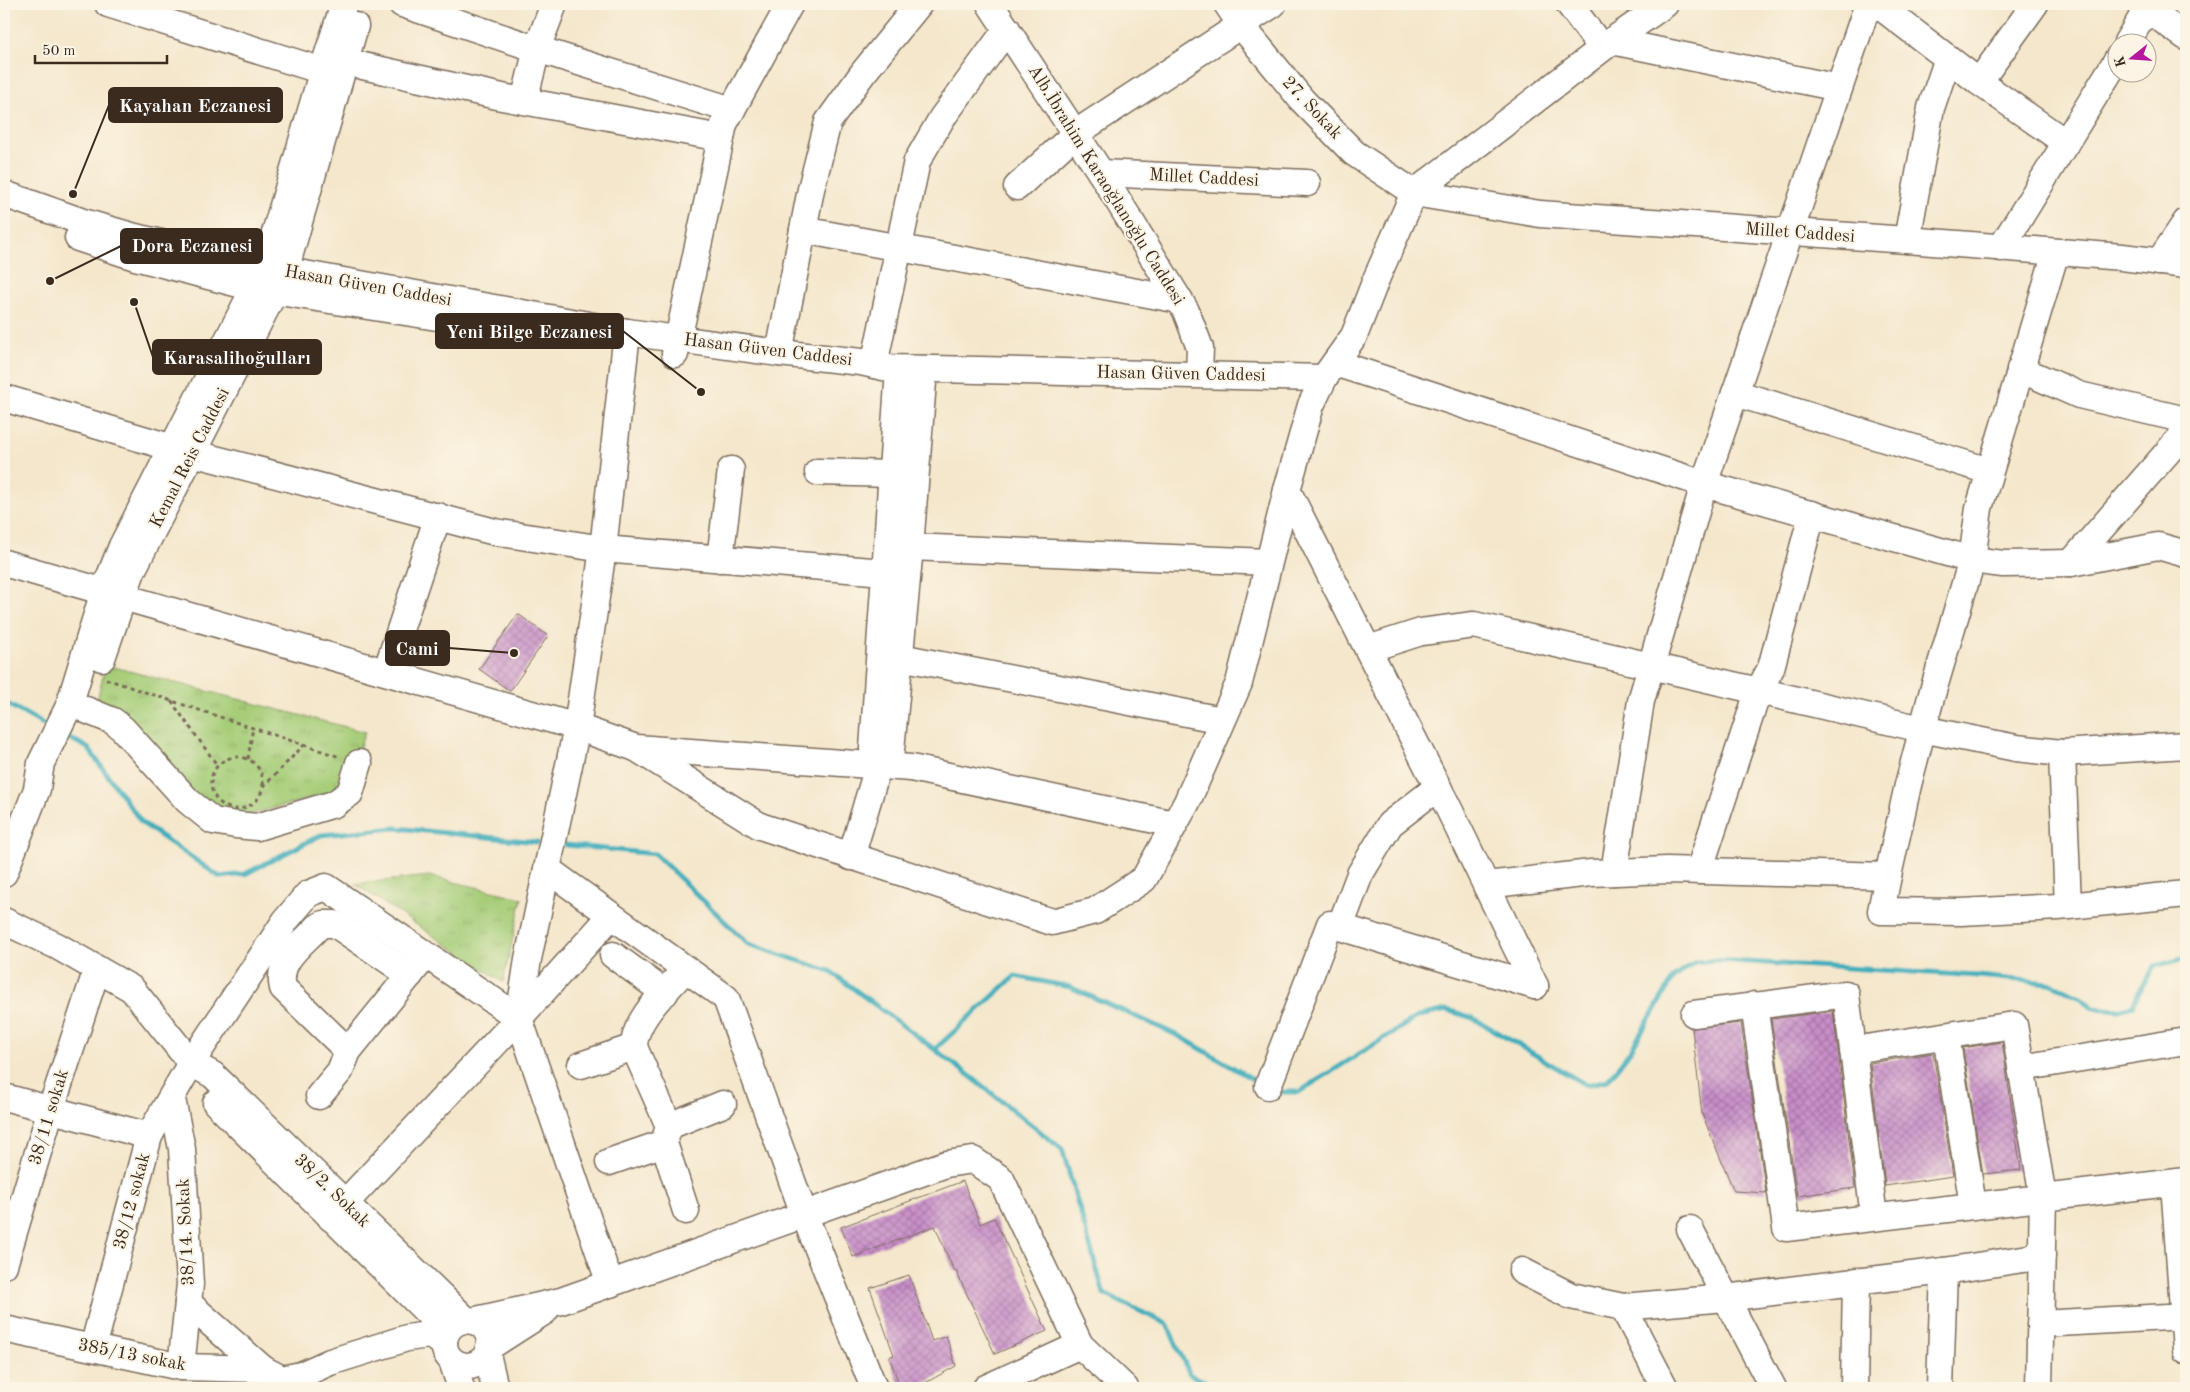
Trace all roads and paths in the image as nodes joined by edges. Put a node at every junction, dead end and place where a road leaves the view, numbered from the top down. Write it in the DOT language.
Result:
graph roads {
  1 [pos="108,4"];
  2 [pos="344,4"];
  3 [pos="361,4"];
  4 [pos="402,4"];
  5 [pos="554,4"];
  6 [pos="790,4"];
  7 [pos="919,4"];
  8 [pos="990,4"];
  9 [pos="1227,4"];
  10 [pos="1273,4"];
  11 [pos="1569,4"];
  12 [pos="1665,4"];
  13 [pos="1868,4"];
  14 [pos="1877,4"];
  15 [pos="2035,4"];
  16 [pos="2150,8"];
  17 [pos="1241,25"];
  18 [pos="1006,29"];
  19 [pos="2134,32"];
  20 [pos="2186,38"];
  21 [pos="1607,44"];
  22 [pos="537,50"];
  23 [pos="1948,58"];
  24 [pos="334,66"];
  25 [pos="2108,74"];
  26 [pos="1980,82"];
  27 [pos="1839,88"];
  28 [pos="524,101"];
  29 [pos="732,110"];
  30 [pos="1076,133"];
  31 [pos="722,138"];
  32 [pos="2066,143"];
  33 [pos="1101,173"];
  34 [pos="1307,183"];
  35 [pos="1017,187"];
  36 [pos="1414,193"];
  37 [pos="4,194"];
  38 [pos="4,213"];
  39 [pos="2186,222"];
  40 [pos="803,230"];
  41 [pos="1790,232"];
  42 [pos="1907,240"];
  43 [pos="897,248"];
  44 [pos="2002,248"];
  45 [pos="2056,252"];
  46 [pos="2159,262"];
  47 [pos="2186,265"];
  48 [pos="270,279"];
  49 [pos="1180,300"];
  50 [pos="626,340"];
  51 [pos="676,346"];
  52 [pos="778,353"];
  53 [pos="896,368"];
  54 [pos="2020,369"];
  55 [pos="1330,371"];
  56 [pos="1199,374"];
  57 [pos="1734,394"];
  58 [pos="4,398"];
  59 [pos="2186,420"];
  60 [pos="2186,431"];
  61 [pos="183,450"];
  62 [pos="731,470"];
  63 [pos="1989,471"];
  64 [pos="818,472"];
  65 [pos="892,474"];
  66 [pos="1704,484"];
  67 [pos="1287,490"];
  68 [pos="1812,514"];
  69 [pos="438,516"];
  70 [pos="910,547"];
  71 [pos="603,549"];
  72 [pos="2186,554"];
  73 [pos="720,559"];
  74 [pos="1972,560"];
  75 [pos="1268,562"];
  76 [pos="2071,562"];
  77 [pos="4,563"];
  78 [pos="884,572"];
  79 [pos="113,593"];
  80 [pos="1368,649"];
  81 [pos="900,657"];
  82 [pos="1651,667"];
  83 [pos="386,672"];
  84 [pos="97,676"];
  85 [pos="1758,692"];
  86 [pos="170,700"];
  87 [pos="1222,720"];
  88 [pos="253,727"];
  89 [pos="577,727"];
  90 [pos="1922,729"];
  91 [pos="67,732"];
  92 [pos="304,745"];
  93 [pos="2186,745"];
  94 [pos="636,748"];
  95 [pos="2062,753"];
  96 [pos="248,759"];
  97 [pos="360,763"];
  98 [pos="879,763"];
  99 [pos="218,765"];
  100 [pos="1438,787"];
  101 [pos="263,788"];
  102 [pos="1174,824"];
  103 [pos="851,857"];
  104 [pos="546,869"];
  105 [pos="1699,871"];
  106 [pos="1614,872"];
  107 [pos="4,873"];
  108 [pos="1888,876"];
  109 [pos="1486,884"];
  110 [pos="2186,894"];
  111 [pos="2068,906"];
  112 [pos="611,916"];
  113 [pos="4,921"];
  114 [pos="1340,927"];
  115 [pos="426,955"];
  116 [pos="613,956"];
  117 [pos="97,969"];
  118 [pos="686,969"];
  119 [pos="410,975"];
  120 [pos="665,993"];
  121 [pos="1754,1005"];
  122 [pos="1694,1014"];
  123 [pos="519,1018"];
  124 [pos="1946,1036"];
  125 [pos="2186,1040"];
  126 [pos="634,1047"];
  127 [pos="1853,1050"];
  128 [pos="348,1051"];
  129 [pos="193,1065"];
  130 [pos="581,1065"];
  131 [pos="2021,1068"];
  132 [pos="1268,1086"];
  133 [pos="319,1096"];
  134 [pos="4,1097"];
  135 [pos="172,1099"];
  136 [pos="723,1104"];
  137 [pos="51,1109"];
  138 [pos="667,1134"];
  139 [pos="149,1136"];
  140 [pos="609,1162"];
  141 [pos="2180,1182"];
  142 [pos="2043,1197"];
  143 [pos="1973,1205"];
  144 [pos="338,1210"];
  145 [pos="686,1211"];
  146 [pos="804,1214"];
  147 [pos="1874,1216"];
  148 [pos="1690,1229"];
  149 [pos="2042,1256"];
  150 [pos="4,1265"];
  151 [pos="1522,1271"];
  152 [pos="1944,1271"];
  153 [pos="1856,1281"];
  154 [pos="610,1284"];
  155 [pos="1725,1298"];
  156 [pos="415,1301"];
  157 [pos="561,1301"];
  158 [pos="188,1303"];
  159 [pos="1623,1307"];
  160 [pos="2185,1316"];
  161 [pos="469,1321"];
  162 [pos="2040,1324"];
  163 [pos="4,1329"];
  164 [pos="407,1338"];
  165 [pos="1080,1345"];
  166 [pos="447,1347"];
  167 [pos="93,1348"];
  168 [pos="2186,1350"];
  169 [pos="488,1351"];
  170 [pos="182,1367"];
  171 [pos="262,1369"];
  172 [pos="306,1384"];
  173 [pos="461,1388"];
  174 [pos="495,1388"];
  175 [pos="874,1388"];
  176 [pos="986,1388"];
  177 [pos="1125,1388"];
  178 [pos="1665,1388"];
  179 [pos="1773,1388"];
  180 [pos="1854,1388"];
  181 [pos="1940,1388"];
  182 [pos="2039,1388"];
  1 -- 24 [label="street"];
  2 -- 24 [label="street, Kemal Reis Caddesi"];
  3 -- 24 [label="street, Kemal Reis Caddesi"];
  4 -- 22 [label="street"];
  5 -- 22 [label="street"];
  6 -- 29 [label="street"];
  7 -- 40 [label="street"];
  8 -- 18 [label="street, Alb.İbrahim Karaoğlanoğlu Caddesi"];
  9 -- 17 [label="street, 27. Sokak"];
  10 -- 17 [label="street"];
  11 -- 21 [label="street"];
  12 -- 21 [label="street"];
  13 -- 27 [label="street"];
  14 -- 23 [label="street"];
  15 -- 26 [label="street"];
  16 -- 19 [label="street"];
  16 -- 20 [label="street"];
  17 -- 30 [label="street"];
  17 -- 36 [label="street, 27. Sokak"];
  18 -- 30 [label="street, Alb.İbrahim Karaoğlanoğlu Caddesi"];
  18 -- 43 [label="street"];
  21 -- 27 [label="street"];
  21 -- 36 [label="street"];
  22 -- 28 [label="street"];
  22 -- 29 [label="street"];
  23 -- 26 [label="street"];
  23 -- 42 [label="street"];
  24 -- 28 [label="street"];
  24 -- 48 [label="street, Kemal Reis Caddesi"];
  25 -- 32 [label="street"];
  26 -- 32 [label="street"];
  27 -- 41 [label="street"];
  28 -- 31 [label="street"];
  29 -- 31 [label="street"];
  30 -- 33 [label="street, Alb.İbrahim Karaoğlanoğlu Caddesi"];
  30 -- 35 [label="street"];
  31 -- 51 [label="street"];
  32 -- 44 [label="street"];
  33 -- 34 [label="street, Millet Caddesi"];
  33 -- 49 [label="street, Alb.İbrahim Karaoğlanoğlu Caddesi"];
  36 -- 41 [label="street, Millet Caddesi"];
  36 -- 55 [label="street"];
  37 -- 48 [label="street, Hasan Güven Caddesi"];
  38 -- 48 [label="street, Hasan Güven Caddesi"];
  39 -- 46 [label="street"];
  40 -- 43 [label="street"];
  40 -- 52 [label="street"];
  41 -- 42 [label="street, Millet Caddesi"];
  41 -- 57 [label="street"];
  42 -- 44 [label="street, Millet Caddesi"];
  43 -- 49 [label="street"];
  43 -- 53 [label="street"];
  44 -- 45 [label="street, Millet Caddesi"];
  45 -- 46 [label="street, Millet Caddesi"];
  45 -- 54 [label="street"];
  46 -- 47 [label="street, Millet Caddesi"];
  48 -- 50 [label="street, Hasan Güven Caddesi"];
  48 -- 61 [label="street, Kemal Reis Caddesi"];
  49 -- 56 [label="street, Alb.İbrahim Karaoğlanoğlu Caddesi"];
  50 -- 51 [label="street, Hasan Güven Caddesi"];
  50 -- 71 [label="street"];
  51 -- 52 [label="street, Hasan Güven Caddesi"];
  51 -- 53 [label="street, Hasan Güven Caddesi"];
  52 -- 53 [label="street, Hasan Güven Caddesi"];
  53 -- 56 [label="street, Hasan Güven Caddesi"];
  53 -- 65 [label="street"];
  53 -- 70 [label="street"];
  54 -- 59 [label="street"];
  54 -- 63 [label="street"];
  55 -- 56 [label="street, Hasan Güven Caddesi"];
  55 -- 66 [label="street, Hasan Güven Caddesi"];
  55 -- 67 [label="street"];
  57 -- 63 [label="street"];
  57 -- 66 [label="street"];
  58 -- 61 [label="street"];
  60 -- 76 [label="street"];
  61 -- 69 [label="street"];
  61 -- 79 [label="street, Kemal Reis Caddesi"];
  62 -- 73 [label="street"];
  63 -- 74 [label="street"];
  64 -- 65 [label="street"];
  65 -- 78 [label="street"];
  66 -- 68 [label="street, Hasan Güven Caddesi"];
  66 -- 82 [label="street"];
  67 -- 75 [label="street"];
  67 -- 80 [label="street"];
  68 -- 74 [label="street, Hasan Güven Caddesi"];
  68 -- 85 [label="street"];
  69 -- 71 [label="street"];
  69 -- 83 [label="street"];
  70 -- 75 [label="street"];
  70 -- 78 [label="street"];
  70 -- 81 [label="street"];
  71 -- 73 [label="street"];
  71 -- 89 [label="street"];
  72 -- 76 [label="street, Hasan Güven Caddesi"];
  73 -- 78 [label="street"];
  74 -- 76 [label="street, Hasan Güven Caddesi"];
  74 -- 90 [label="street"];
  75 -- 87 [label="street"];
  77 -- 79 [label="street"];
  78 -- 98 [label="street"];
  79 -- 83 [label="street"];
  79 -- 84 [label="street, Kemal Reis Caddesi"];
  79 -- 91 [label="street, Kemal Reis Caddesi"];
  80 -- 82 [label="street"];
  80 -- 100 [label="street"];
  81 -- 87 [label="street"];
  81 -- 98 [label="street"];
  82 -- 85 [label="street"];
  82 -- 106 [label="street"];
  83 -- 89 [label="street"];
  84 -- 86 [label="path"];
  84 -- 91 [label="street, Kemal Reis Caddesi"];
  85 -- 90 [label="street"];
  85 -- 105 [label="street"];
  86 -- 88 [label="path"];
  86 -- 99 [label="path"];
  87 -- 102 [label="street"];
  88 -- 92 [label="path"];
  88 -- 96 [label="path"];
  89 -- 94 [label="street"];
  89 -- 104 [label="street"];
  90 -- 95 [label="street"];
  90 -- 108 [label="street"];
  91 -- 97 [label="street"];
  91 -- 107 [label="street, Kemal Reis Caddesi"];
  92 -- 97 [label="path"];
  92 -- 101 [label="path"];
  93 -- 95 [label="street"];
  94 -- 98 [label="street"];
  94 -- 103 [label="street"];
  95 -- 111 [label="street"];
  96 -- 99 [label="path"];
  96 -- 101 [label="path"];
  98 -- 102 [label="street"];
  98 -- 103 [label="street"];
  99 -- 101 [label="path"];
  100 -- 109 [label="street"];
  100 -- 114 [label="street"];
  102 -- 103 [label="street"];
  104 -- 112 [label="street"];
  104 -- 123 [label="street"];
  105 -- 106 [label="street"];
  105 -- 108 [label="street"];
  106 -- 109 [label="street"];
  108 -- 111 [label="street"];
  109 -- 114 [label="street"];
  110 -- 111 [label="street"];
  112 -- 118 [label="street"];
  112 -- 123 [label="street"];
  113 -- 117 [label="street, 38/2. Sokak"];
  114 -- 132 [label="street"];
  115 -- 119 [label="street"];
  115 -- 123 [label="street"];
  115 -- 129 [label="street, 38/12 sokak"];
  116 -- 120 [label="street"];
  117 -- 129 [label="street, 38/2. Sokak"];
  117 -- 137 [label="street, 38/11 sokak"];
  118 -- 120 [label="street"];
  118 -- 146 [label="street"];
  119 -- 128 [label="street"];
  119 -- 128 [label="street"];
  120 -- 126 [label="street"];
  121 -- 122 [label="street"];
  121 -- 127 [label="street"];
  121 -- 147 [label="street"];
  123 -- 144 [label="street"];
  123 -- 154 [label="street"];
  124 -- 127 [label="street"];
  124 -- 131 [label="street"];
  124 -- 143 [label="street"];
  125 -- 131 [label="street"];
  126 -- 130 [label="street"];
  126 -- 138 [label="street"];
  127 -- 147 [label="street"];
  128 -- 133 [label="street"];
  129 -- 135 [label="street, 38/12 sokak"];
  129 -- 144 [label="street, 38/2. Sokak"];
  131 -- 142 [label="street"];
  134 -- 137 [label="street"];
  135 -- 139 [label="street, 38/12 sokak"];
  135 -- 158 [label="street, 38/14. Sokak"];
  136 -- 138 [label="street"];
  137 -- 139 [label="street"];
  137 -- 150 [label="street, 38/11 sokak"];
  138 -- 140 [label="street"];
  138 -- 145 [label="street"];
  139 -- 167 [label="street, 38/12 sokak"];
  141 -- 142 [label="street"];
  141 -- 160 [label="street"];
  142 -- 143 [label="street"];
  142 -- 149 [label="street"];
  143 -- 147 [label="street"];
  144 -- 156 [label="street, 38/2. Sokak"];
  144 -- 161 [label="street, 38/2. Sokak"];
  146 -- 154 [label="street"];
  146 -- 165 [label="street"];
  146 -- 175 [label="street"];
  148 -- 155 [label="street"];
  149 -- 152 [label="street"];
  149 -- 162 [label="street"];
  151 -- 159 [label="street"];
  152 -- 153 [label="street"];
  152 -- 181 [label="street"];
  153 -- 155 [label="street"];
  153 -- 180 [label="street"];
  154 -- 157 [label="street"];
  155 -- 159 [label="street"];
  155 -- 179 [label="street"];
  156 -- 164 [label="street"];
  156 -- 166 [label="street, 38/2. Sokak"];
  157 -- 161 [label="street"];
  157 -- 169 [label="street"];
  158 -- 170 [label="street, 38/14. Sokak"];
  158 -- 171 [label="street"];
  159 -- 178 [label="street"];
  160 -- 162 [label="street"];
  160 -- 168 [label="street"];
  161 -- 166 [label="street"];
  161 -- 169 [label="street"];
  162 -- 182 [label="street"];
  163 -- 167 [label="street, 385/13 sokak"];
  164 -- 166 [label="street"];
  164 -- 172 [label="street"];
  165 -- 176 [label="street"];
  165 -- 177 [label="street"];
  166 -- 169 [label="street"];
  166 -- 173 [label="street, 38/2. Sokak"];
  167 -- 170 [label="street, 385/13 sokak"];
  169 -- 174 [label="street"];
  170 -- 171 [label="street, 385/13 sokak"];
  171 -- 172 [label="street"];
}
